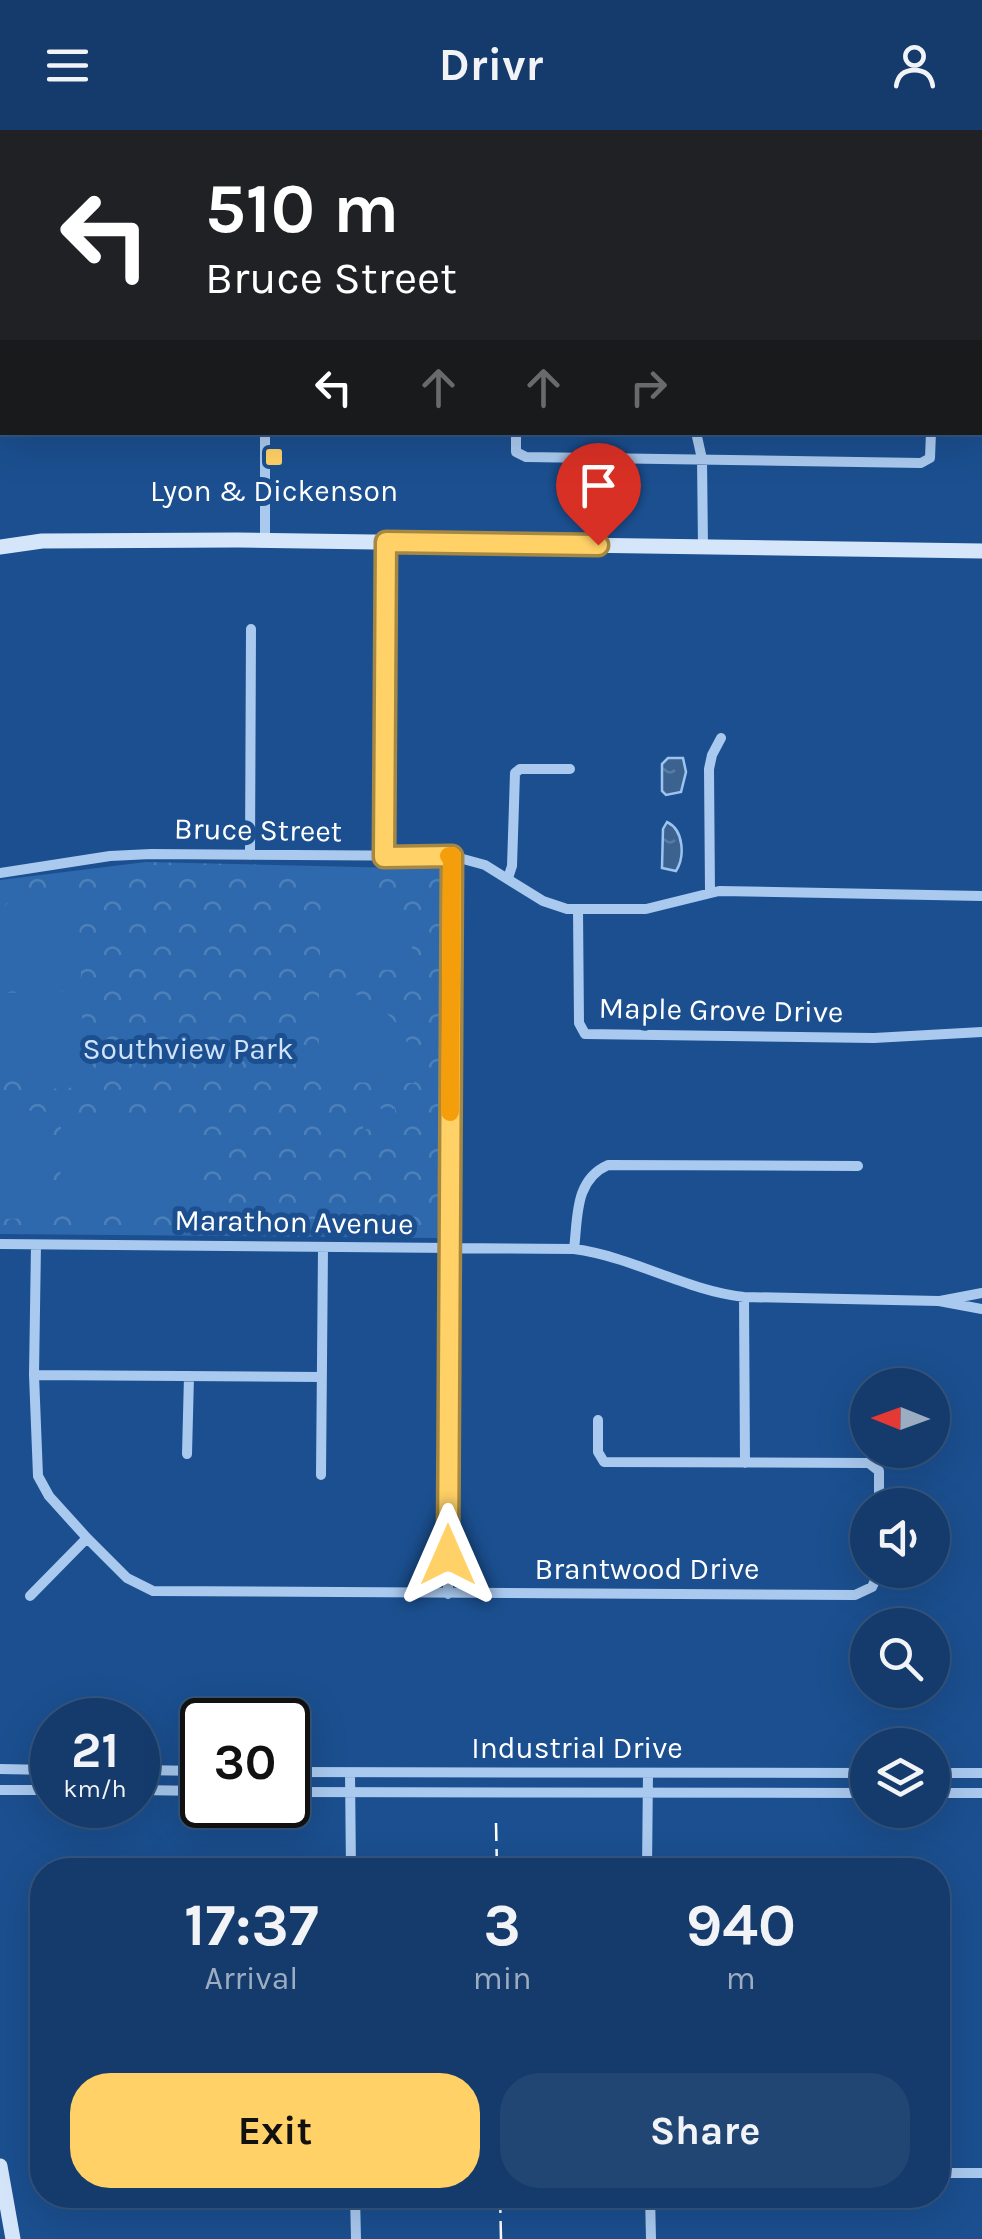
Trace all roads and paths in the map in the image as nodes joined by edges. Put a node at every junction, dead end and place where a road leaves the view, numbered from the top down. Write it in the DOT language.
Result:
graph roads {
  1 [pos="265,435"];
  2 [pos="516,435"];
  3 [pos="697,435"];
  4 [pos="931,435"];
  5 [pos="702,459"];
  6 [pos="265,540"];
  7 [pos="386,542"];
  8 [pos="702,547"];
  9 [pos="0,548"];
  10 [pos="982,551"];
  11 [pos="251,629"];
  12 [pos="721,738"];
  13 [pos="570,769"];
  14 [pos="250,855"];
  15 [pos="452,856"];
  16 [pos="384,857"];
  17 [pos="0,873"];
  18 [pos="508,878"];
  19 [pos="710,893"];
  20 [pos="982,896"];
  21 [pos="578,909"];
  22 [pos="982,1032"];
  23 [pos="858,1166"];
  24 [pos="0,1244"];
  25 [pos="36,1244"];
  26 [pos="323,1248"];
  27 [pos="449,1249"];
  28 [pos="574,1250"];
  29 [pos="982,1293"];
  30 [pos="744,1297"];
  31 [pos="939,1301"];
  32 [pos="982,1309"];
  33 [pos="34,1375"];
  34 [pos="189,1376"];
  35 [pos="322,1378"];
  36 [pos="598,1420"];
  37 [pos="187,1454"];
  38 [pos="745,1464"];
  39 [pos="320,1475"];
  40 [pos="879,1488"];
  41 [pos="86,1538"];
  42 [pos="869,1588"];
  43 [pos="448,1594"];
  44 [pos="30,1596"];
  45 [pos="0,1770"];
  46 [pos="30,1770"];
  47 [pos="310,1772"];
  48 [pos="350,1773"];
  49 [pos="648,1773"];
  50 [pos="850,1773"];
  51 [pos="950,1773"];
  52 [pos="982,1773"];
  53 [pos="0,1790"];
  54 [pos="30,1790"];
  55 [pos="310,1792"];
  56 [pos="350,1792"];
  57 [pos="648,1792"];
  58 [pos="850,1792"];
  59 [pos="950,1793"];
  60 [pos="982,1793"];
  61 [pos="351,1858"];
  62 [pos="647,1858"];
  63 [pos="0,2166"];
  64 [pos="950,2172"];
  65 [pos="982,2173"];
  66 [pos="355,2208"];
  67 [pos="650,2208"];
  68 [pos="14,2239"];
  69 [pos="356,2239"];
  70 [pos="651,2239"];
  1 -- 6 [label="street"];
  2 -- 5 [label="street"];
  3 -- 5 [label="street"];
  4 -- 5 [label="street"];
  5 -- 8 [label="street"];
  6 -- 7 [label="main road"];
  6 -- 9 [label="main road"];
  7 -- 8 [label="main road"];
  7 -- 16 [label="street"];
  8 -- 10 [label="main road"];
  11 -- 14 [label="street"];
  12 -- 19 [label="street"];
  13 -- 18 [label="street"];
  14 -- 16 [label="street, Bruce Street"];
  14 -- 17 [label="street, Bruce Street"];
  15 -- 16 [label="street, Bruce Street"];
  15 -- 18 [label="street, Bruce Street"];
  15 -- 27 [label="street"];
  18 -- 21 [label="street, Bruce Street"];
  19 -- 20 [label="street, Bruce Street"];
  19 -- 21 [label="street, Bruce Street"];
  21 -- 22 [label="street, Maple Grove Drive"];
  23 -- 28 [label="street"];
  24 -- 25 [label="street, Marathon Avenue"];
  25 -- 26 [label="street, Marathon Avenue"];
  25 -- 33 [label="street, Brantwood Drive"];
  26 -- 27 [label="street, Marathon Avenue"];
  26 -- 35 [label="street"];
  27 -- 28 [label="street, Marathon Avenue"];
  27 -- 43 [label="street"];
  28 -- 30 [label="street, Marathon Avenue"];
  29 -- 31 [label="street, Marathon Avenue"];
  30 -- 31 [label="street, Marathon Avenue"];
  30 -- 38 [label="street"];
  31 -- 32 [label="street, Marathon Avenue"];
  33 -- 34 [label="street"];
  33 -- 41 [label="street, Brantwood Drive"];
  34 -- 35 [label="street"];
  34 -- 37 [label="street"];
  35 -- 39 [label="street"];
  36 -- 38 [label="street"];
  38 -- 40 [label="street"];
  41 -- 43 [label="street, Brantwood Drive"];
  41 -- 44 [label="street"];
  42 -- 43 [label="street, Brantwood Drive"];
  45 -- 46 [label="street"];
  47 -- 48 [label="street, Industrial Drive"];
  48 -- 49 [label="street, Industrial Drive"];
  48 -- 56 [label="street"];
  49 -- 50 [label="street, Industrial Drive"];
  49 -- 57 [label="street"];
  51 -- 52 [label="street"];
  53 -- 54 [label="street"];
  55 -- 56 [label="street, Industrial Drive"];
  56 -- 57 [label="street, Industrial Drive"];
  56 -- 61 [label="street"];
  57 -- 58 [label="street, Industrial Drive"];
  57 -- 62 [label="street"];
  59 -- 60 [label="street"];
  63 -- 68 [label="main road"];
  64 -- 65 [label="street"];
  66 -- 69 [label="street"];
  67 -- 70 [label="street"];
}
